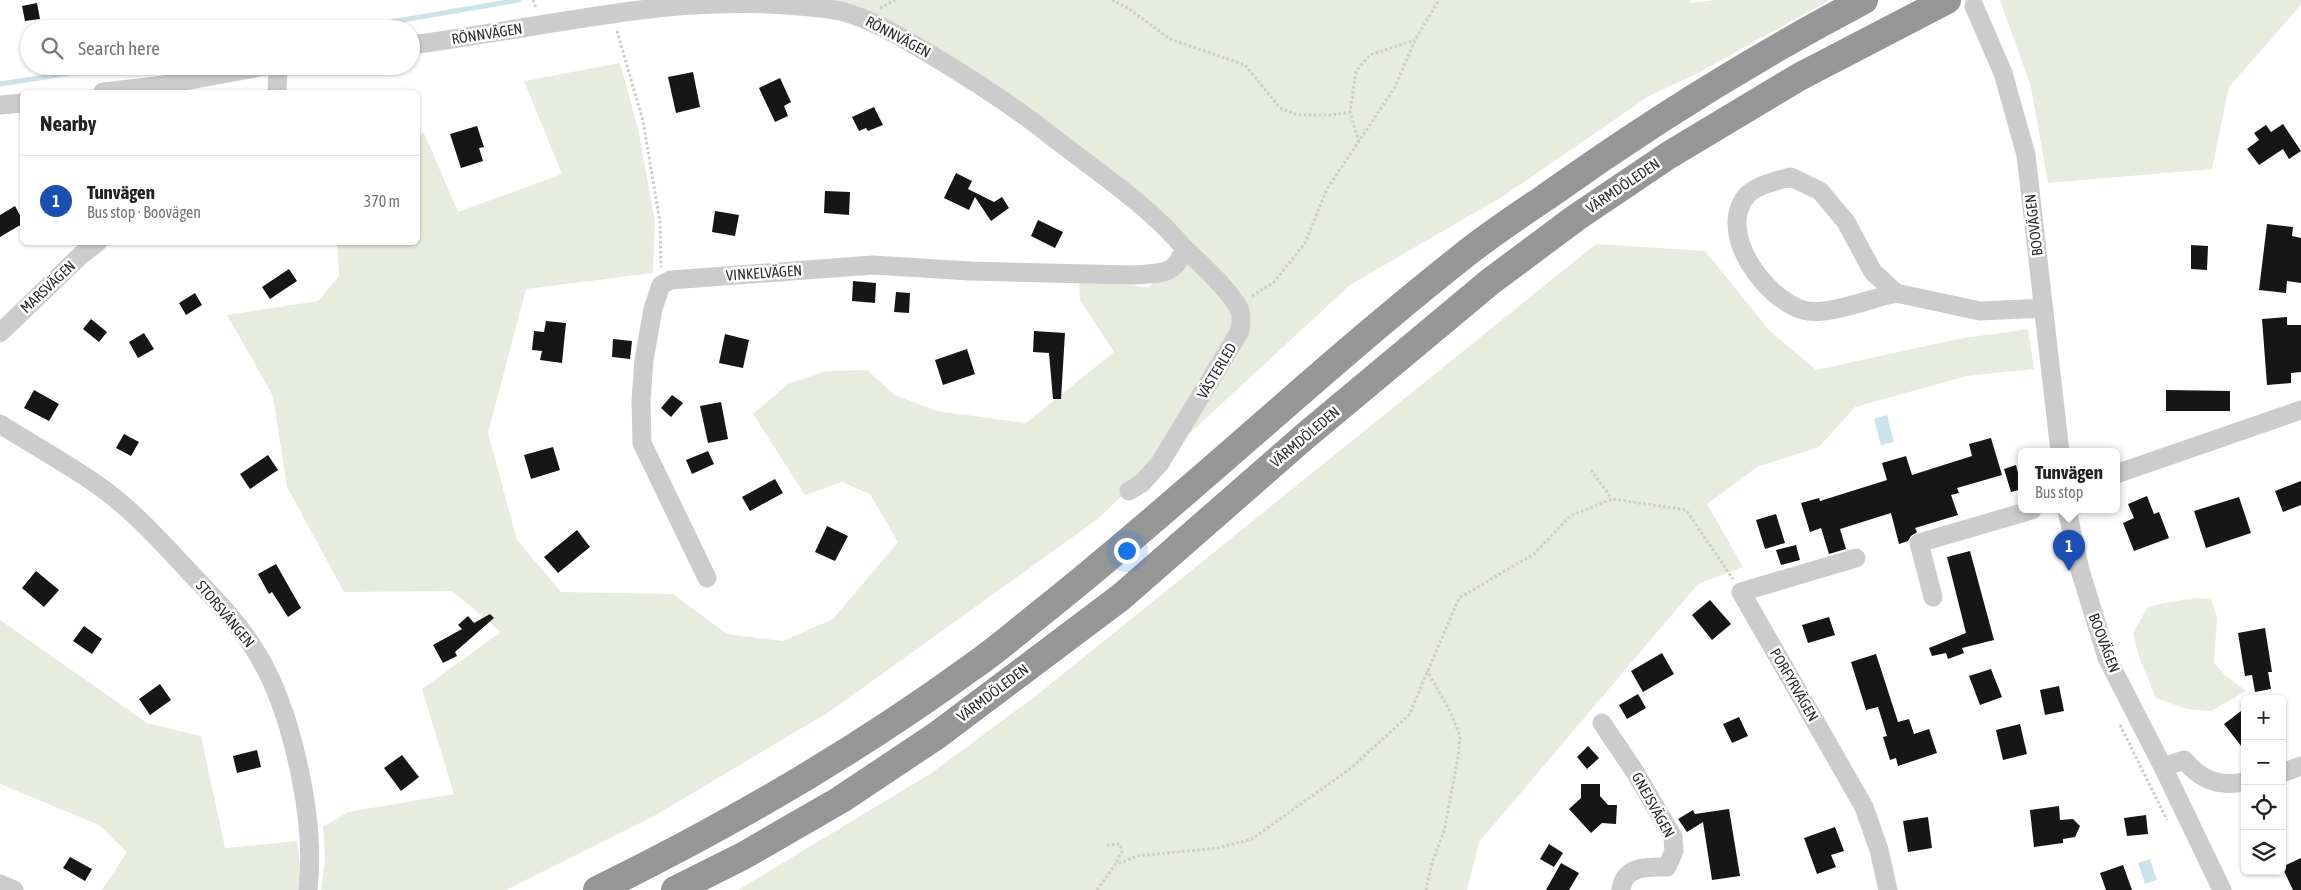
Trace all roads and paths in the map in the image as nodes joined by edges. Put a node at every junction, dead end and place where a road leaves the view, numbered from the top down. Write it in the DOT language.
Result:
graph roads {
  1 [pos="1112,0"];
  2 [pos="1439,0"];
  3 [pos="1864,0"];
  4 [pos="1947,0"];
  5 [pos="1974,6"];
  6 [pos="612,14"];
  7 [pos="1415,40"];
  8 [pos="420,44"];
  9 [pos="215,75"];
  10 [pos="278,75"];
  11 [pos="121,90"];
  12 [pos="277,90"];
  13 [pos="20,103"];
  14 [pos="0,105"];
  15 [pos="1350,112"];
  16 [pos="1359,143"];
  17 [pos="94,245"];
  18 [pos="1184,248"];
  19 [pos="661,285"];
  20 [pos="1896,293"];
  21 [pos="1236,305"];
  22 [pos="2044,308"];
  23 [pos="0,333"];
  24 [pos="2301,410"];
  25 [pos="0,424"];
  26 [pos="2060,448"];
  27 [pos="1591,470"];
  28 [pos="2120,473"];
  29 [pos="1129,491"];
  30 [pos="1612,499"];
  31 [pos="2022,513"];
  32 [pos="2068,513"];
  33 [pos="1856,558"];
  34 [pos="707,578"];
  35 [pos="1741,592"];
  36 [pos="1933,597"];
  37 [pos="1427,671"];
  38 [pos="1602,723"];
  39 [pos="2301,766"];
  40 [pos="2163,767"];
  41 [pos="2286,772"];
  42 [pos="2241,783"];
  43 [pos="1107,845"];
  44 [pos="1115,865"];
  45 [pos="0,884"];
  46 [pos="14,890"];
  47 [pos="308,890"];
  48 [pos="597,890"];
  49 [pos="675,890"];
  50 [pos="1097,890"];
  51 [pos="1426,890"];
  52 [pos="1621,890"];
  53 [pos="1888,890"];
  54 [pos="2222,890"];
  1 -- 15 [label="path"];
  2 -- 7 [label="path"];
  3 -- 48 [label="highway"];
  4 -- 49 [label="highway, VÄRMDÖLEDEN"];
  5 -- 22 [label="street, BOOVÄGEN"];
  6 -- 8 [label="street, RÖNNVÄGEN"];
  6 -- 18 [label="street, RÖNNVÄGEN"];
  6 -- 19 [label="path"];
  7 -- 15 [label="path"];
  7 -- 16 [label="path"];
  9 -- 11 [label="street"];
  10 -- 12 [label="street"];
  13 -- 14 [label="street"];
  15 -- 16 [label="path"];
  16 -- 21 [label="path"];
  17 -- 23 [label="street, MARSVÄGEN"];
  18 -- 19 [label="street, VINKELVÄGEN"];
  18 -- 21 [label="street"];
  19 -- 34 [label="street"];
  20 -- 20 [label="street"];
  20 -- 22 [label="street"];
  21 -- 29 [label="street, VÄSTERLED"];
  22 -- 26 [label="street, BOOVÄGEN"];
  24 -- 28 [label="street"];
  25 -- 47 [label="street, STORSVÄNGEN"];
  27 -- 30 [label="path"];
  30 -- 35 [label="path"];
  30 -- 37 [label="path"];
  31 -- 36 [label="street"];
  32 -- 40 [label="street, BOOVÄGEN"];
  33 -- 35 [label="street"];
  35 -- 53 [label="street, PORFYRVÄGEN"];
  37 -- 44 [label="path"];
  37 -- 51 [label="path"];
  38 -- 52 [label="street, GNEJSVÄGEN"];
  39 -- 41 [label="street"];
  40 -- 42 [label="street"];
  40 -- 54 [label="street, BOOVÄGEN"];
  43 -- 44 [label="path"];
  44 -- 50 [label="path"];
  45 -- 46 [label="street"];
}
